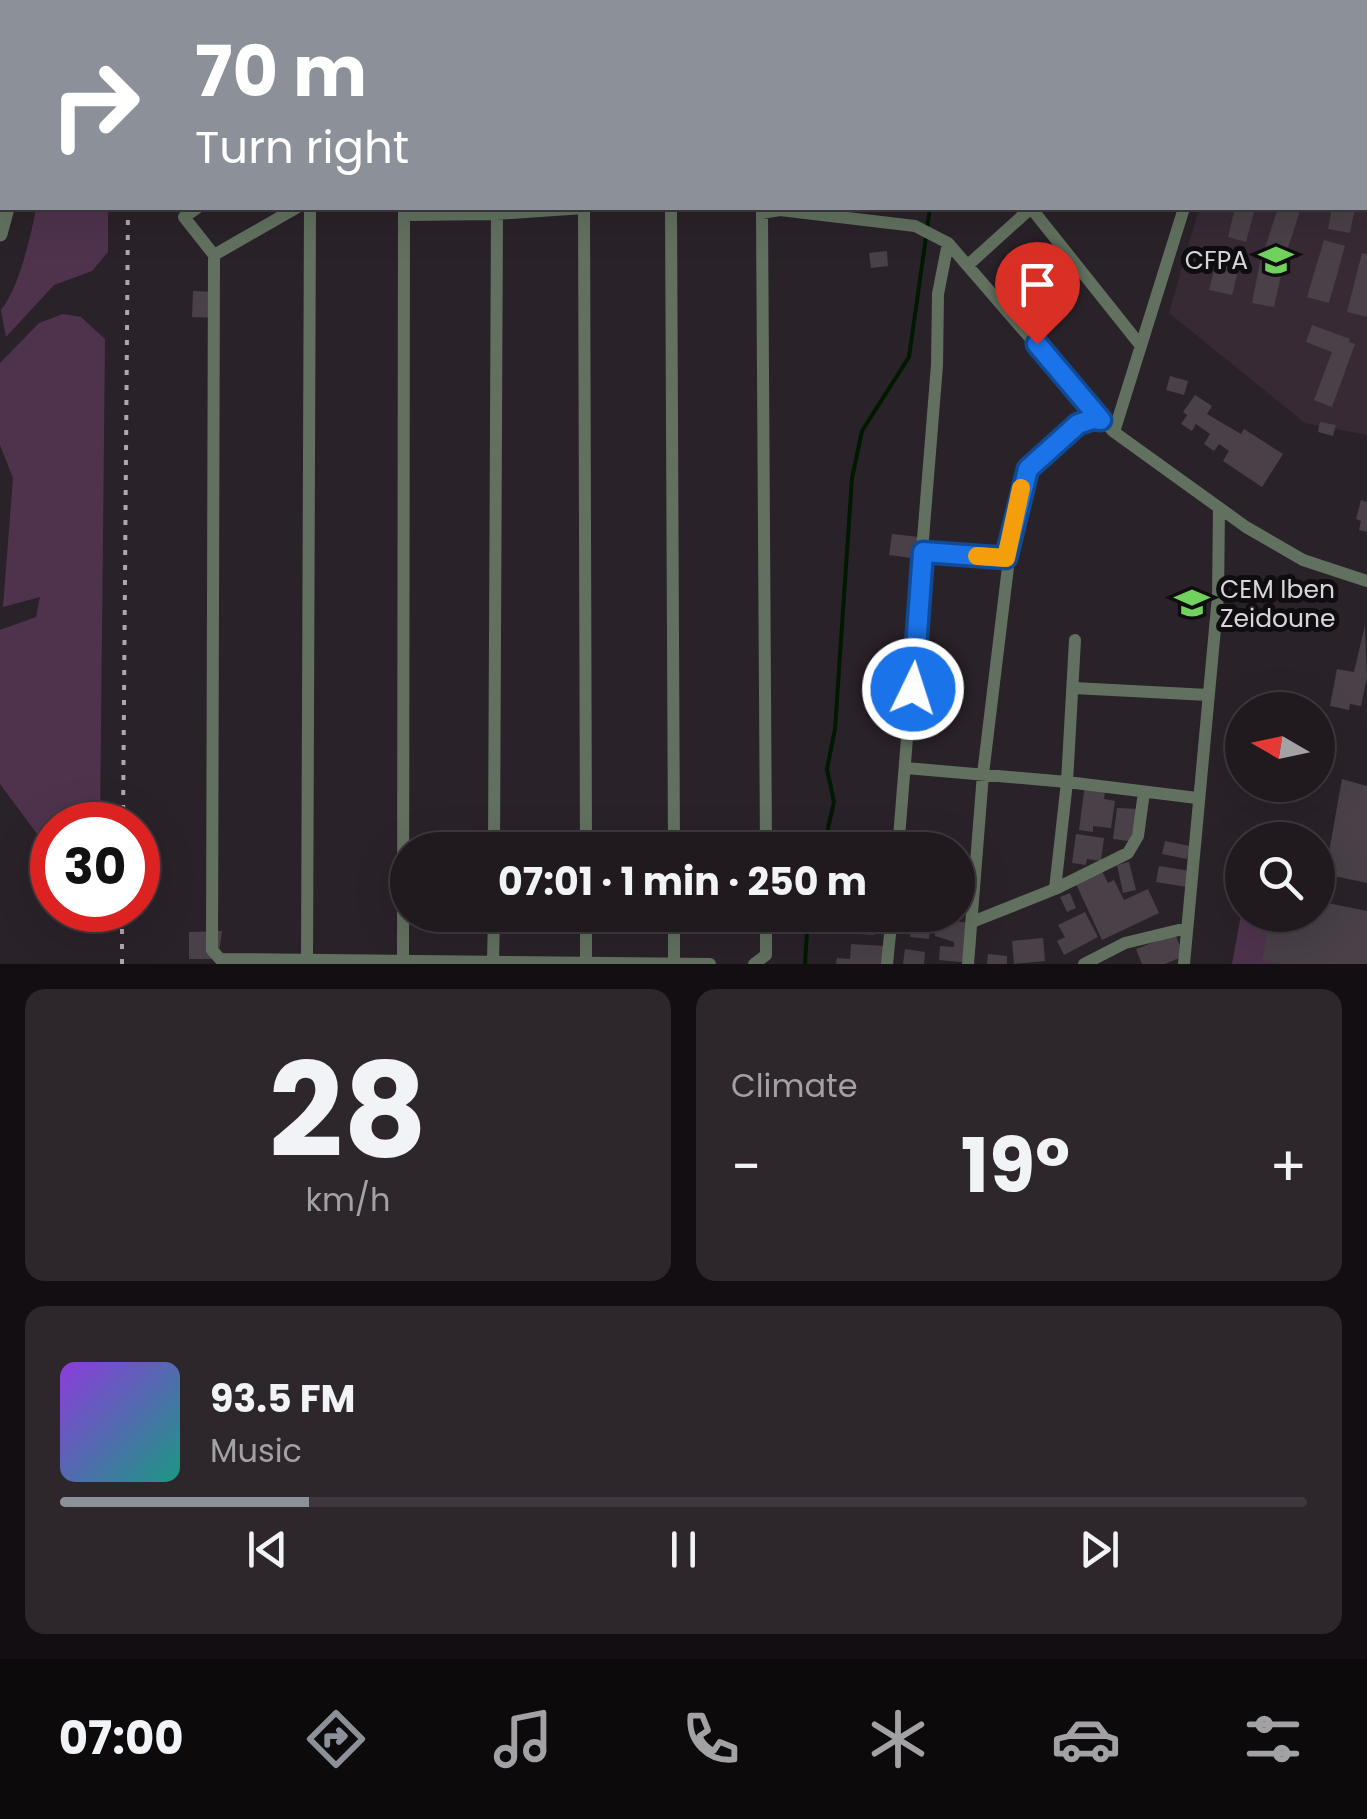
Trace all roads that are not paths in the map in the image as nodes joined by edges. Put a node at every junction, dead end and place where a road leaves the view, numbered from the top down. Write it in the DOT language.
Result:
graph roads {
  1 [pos="194,210"];
  2 [pos="293,210"];
  3 [pos="310,210"];
  4 [pos="555,210"];
  5 [pos="584,210"];
  6 [pos="671,210"];
  7 [pos="773,210"];
  8 [pos="794,210"];
  9 [pos="1029,210"];
  10 [pos="1033,210"];
  11 [pos="1183,210"];
  12 [pos="404,211"];
  13 [pos="497,214"];
  14 [pos="948,243"];
  15 [pos="214,255"];
  16 [pos="968,265"];
  17 [pos="1141,346"];
  18 [pos="1101,420"];
  19 [pos="1114,432"];
  20 [pos="1219,508"];
  21 [pos="923,552"];
  22 [pos="1006,558"];
  23 [pos="1367,581"];
  24 [pos="1076,640"];
  25 [pos="1074,688"];
  26 [pos="1208,695"];
  27 [pos="906,768"];
  28 [pos="983,774"];
  29 [pos="1068,782"];
  30 [pos="1144,792"];
  31 [pos="1197,798"];
  32 [pos="494,832"];
  33 [pos="586,832"];
  34 [pos="674,832"];
  35 [pos="766,832"];
  36 [pos="900,832"];
  37 [pos="975,882"];
  38 [pos="1054,889"];
  39 [pos="975,921"];
  40 [pos="1187,928"];
  41 [pos="494,932"];
  42 [pos="586,932"];
  43 [pos="674,932"];
  44 [pos="767,932"];
  45 [pos="890,932"];
  46 [pos="971,932"];
  47 [pos="768,960"];
  48 [pos="307,961"];
  49 [pos="403,962"];
  50 [pos="493,962"];
  51 [pos="674,962"];
  52 [pos="586,964"];
  53 [pos="710,964"];
  54 [pos="754,964"];
  55 [pos="887,964"];
  56 [pos="968,964"];
  57 [pos="1084,964"];
  58 [pos="1184,964"];
  1 -- 15 [label="street"];
  2 -- 15 [label="street"];
  3 -- 48 [label="street"];
  4 -- 13 [label="street"];
  5 -- 33 [label="street"];
  6 -- 34 [label="street"];
  7 -- 35 [label="street"];
  8 -- 14 [label="street"];
  9 -- 16 [label="street"];
  10 -- 17 [label="street"];
  11 -- 17 [label="street"];
  12 -- 13 [label="street"];
  12 -- 49 [label="street"];
  13 -- 32 [label="street"];
  14 -- 16 [label="street"];
  14 -- 21 [label="street"];
  15 -- 48 [label="street"];
  16 -- 18 [label="street"];
  17 -- 19 [label="street"];
  18 -- 19 [label="street"];
  18 -- 22 [label="street"];
  19 -- 20 [label="street"];
  20 -- 23 [label="street"];
  20 -- 26 [label="street"];
  21 -- 22 [label="street"];
  21 -- 27 [label="street"];
  22 -- 28 [label="street"];
  24 -- 25 [label="street"];
  25 -- 26 [label="street"];
  25 -- 29 [label="street"];
  26 -- 31 [label="street"];
  27 -- 28 [label="street"];
  27 -- 36 [label="street"];
  28 -- 29 [label="street"];
  28 -- 37 [label="street"];
  29 -- 30 [label="street"];
  29 -- 38 [label="street"];
  30 -- 31 [label="street"];
  30 -- 38 [label="street"];
  31 -- 40 [label="street"];
  38 -- 39 [label="street"];
  40 -- 57 [label="street"];
  40 -- 58 [label="street"];
  41 -- 50 [label="street"];
  42 -- 52 [label="street"];
  43 -- 51 [label="street"];
  44 -- 47 [label="street"];
  45 -- 55 [label="street"];
  46 -- 56 [label="street"];
  47 -- 54 [label="street"];
  48 -- 49 [label="street"];
  49 -- 50 [label="street"];
  50 -- 52 [label="street"];
  51 -- 52 [label="street"];
  51 -- 53 [label="street"];
}
